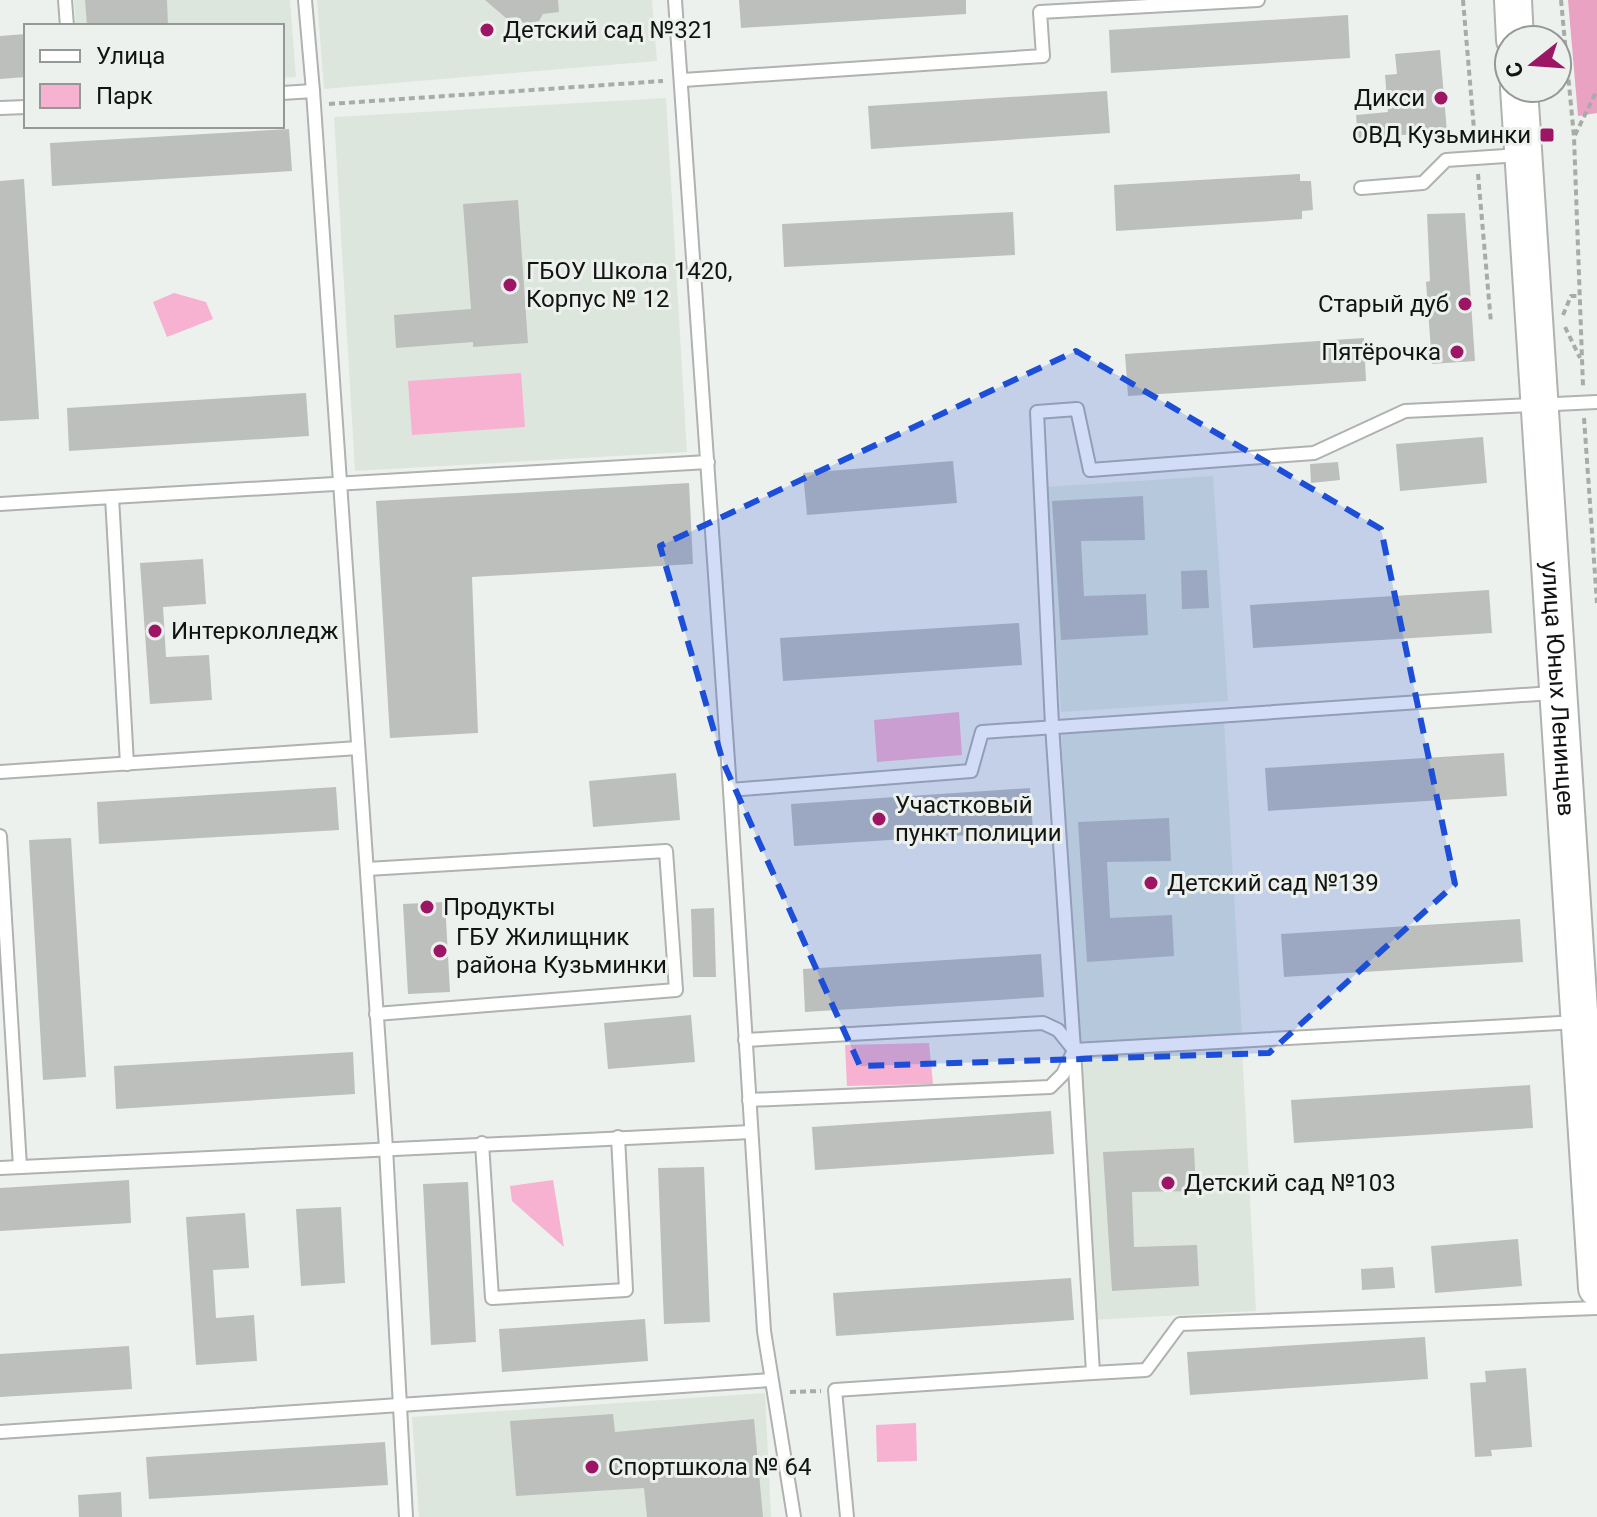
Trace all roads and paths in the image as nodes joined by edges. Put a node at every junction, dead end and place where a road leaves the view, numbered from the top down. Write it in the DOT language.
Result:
graph roads {
  1 [pos="65,0"];
  2 [pos="305,0"];
  3 [pos="675,0"];
  4 [pos="1258,0"];
  5 [pos="1513,0"];
  6 [pos="1561,0"];
  7 [pos="67,24"];
  8 [pos="1514,24"];
  9 [pos="683,80"];
  10 [pos="1597,90"];
  11 [pos="284,93"];
  12 [pos="314,98"];
  13 [pos="1520,104"];
  14 [pos="24,107"];
  15 [pos="0,108"];
  16 [pos="1574,137"];
  17 [pos="1523,154"];
  18 [pos="1361,188"];
  19 [pos="1580,296"];
  20 [pos="1582,362"];
  21 [pos="1590,403"];
  22 [pos="1539,406"];
  23 [pos="708,462"];
  24 [pos="341,486"];
  25 [pos="112,497"];
  26 [pos="0,504"];
  27 [pos="1597,603"];
  28 [pos="1556,693"];
  29 [pos="1052,725"];
  30 [pos="358,748"];
  31 [pos="127,764"];
  32 [pos="0,772"];
  33 [pos="730,790"];
  34 [pos="0,836"];
  35 [pos="367,869"];
  36 [pos="376,1014"];
  37 [pos="5,1017"];
  38 [pos="1588,1022"];
  39 [pos="745,1040"];
  40 [pos="1074,1050"];
  41 [pos="749,1100"];
  42 [pos="751,1132"];
  43 [pos="618,1137"];
  44 [pos="482,1143"];
  45 [pos="386,1148"];
  46 [pos="20,1167"];
  47 [pos="0,1168"];
  48 [pos="1597,1288"];
  49 [pos="1597,1308"];
  50 [pos="1093,1373"];
  51 [pos="772,1386"];
  52 [pos="835,1390"];
  53 [pos="399,1407"];
  54 [pos="0,1432"];
  55 [pos="406,1517"];
  56 [pos="794,1517"];
  57 [pos="847,1517"];
  1 -- 7 [label="lane"];
  2 -- 12 [label="lane"];
  3 -- 9 [label="lane"];
  4 -- 9 [label="lane"];
  5 -- 8 [label="main road"];
  6 -- 16 [label="path"];
  9 -- 12 [label="path"];
  9 -- 23 [label="lane"];
  10 -- 16 [label="path"];
  11 -- 12 [label="lane"];
  12 -- 24 [label="lane"];
  13 -- 17 [label="main road, улица Юных Ленинцев"];
  14 -- 15 [label="lane"];
  16 -- 19 [label="path"];
  17 -- 18 [label="lane"];
  17 -- 22 [label="main road, улица Юных Ленинцев"];
  19 -- 20 [label="path"];
  19 -- 20 [label="path"];
  20 -- 21 [label="path"];
  21 -- 22 [label="lane"];
  21 -- 27 [label="path"];
  22 -- 28 [label="main road, улица Юных Ленинцев"];
  22 -- 29 [label="lane"];
  23 -- 24 [label="lane"];
  23 -- 33 [label="lane"];
  24 -- 25 [label="lane"];
  24 -- 30 [label="lane"];
  25 -- 26 [label="lane"];
  25 -- 31 [label="lane"];
  28 -- 29 [label="lane"];
  28 -- 38 [label="main road, улица Юных Ленинцев"];
  29 -- 33 [label="lane"];
  29 -- 40 [label="lane"];
  30 -- 31 [label="lane"];
  30 -- 35 [label="lane"];
  31 -- 32 [label="lane"];
  33 -- 39 [label="lane"];
  34 -- 37 [label="lane"];
  35 -- 36 [label="lane"];
  35 -- 36 [label="lane"];
  36 -- 45 [label="lane"];
  37 -- 46 [label="lane"];
  38 -- 40 [label="lane"];
  38 -- 48 [label="main road, улица Юных Ленинцев"];
  39 -- 40 [label="lane"];
  39 -- 41 [label="lane"];
  40 -- 41 [label="lane"];
  40 -- 50 [label="lane"];
  41 -- 42 [label="lane"];
  42 -- 43 [label="lane"];
  42 -- 51 [label="lane"];
  43 -- 44 [label="lane"];
  43 -- 44 [label="lane"];
  44 -- 45 [label="lane"];
  45 -- 46 [label="lane"];
  45 -- 53 [label="lane"];
  46 -- 47 [label="lane"];
  49 -- 50 [label="lane"];
  50 -- 52 [label="lane"];
  51 -- 52 [label="path"];
  51 -- 53 [label="lane"];
  51 -- 56 [label="lane"];
  52 -- 57 [label="lane"];
  53 -- 54 [label="lane"];
  53 -- 55 [label="lane"];
}
